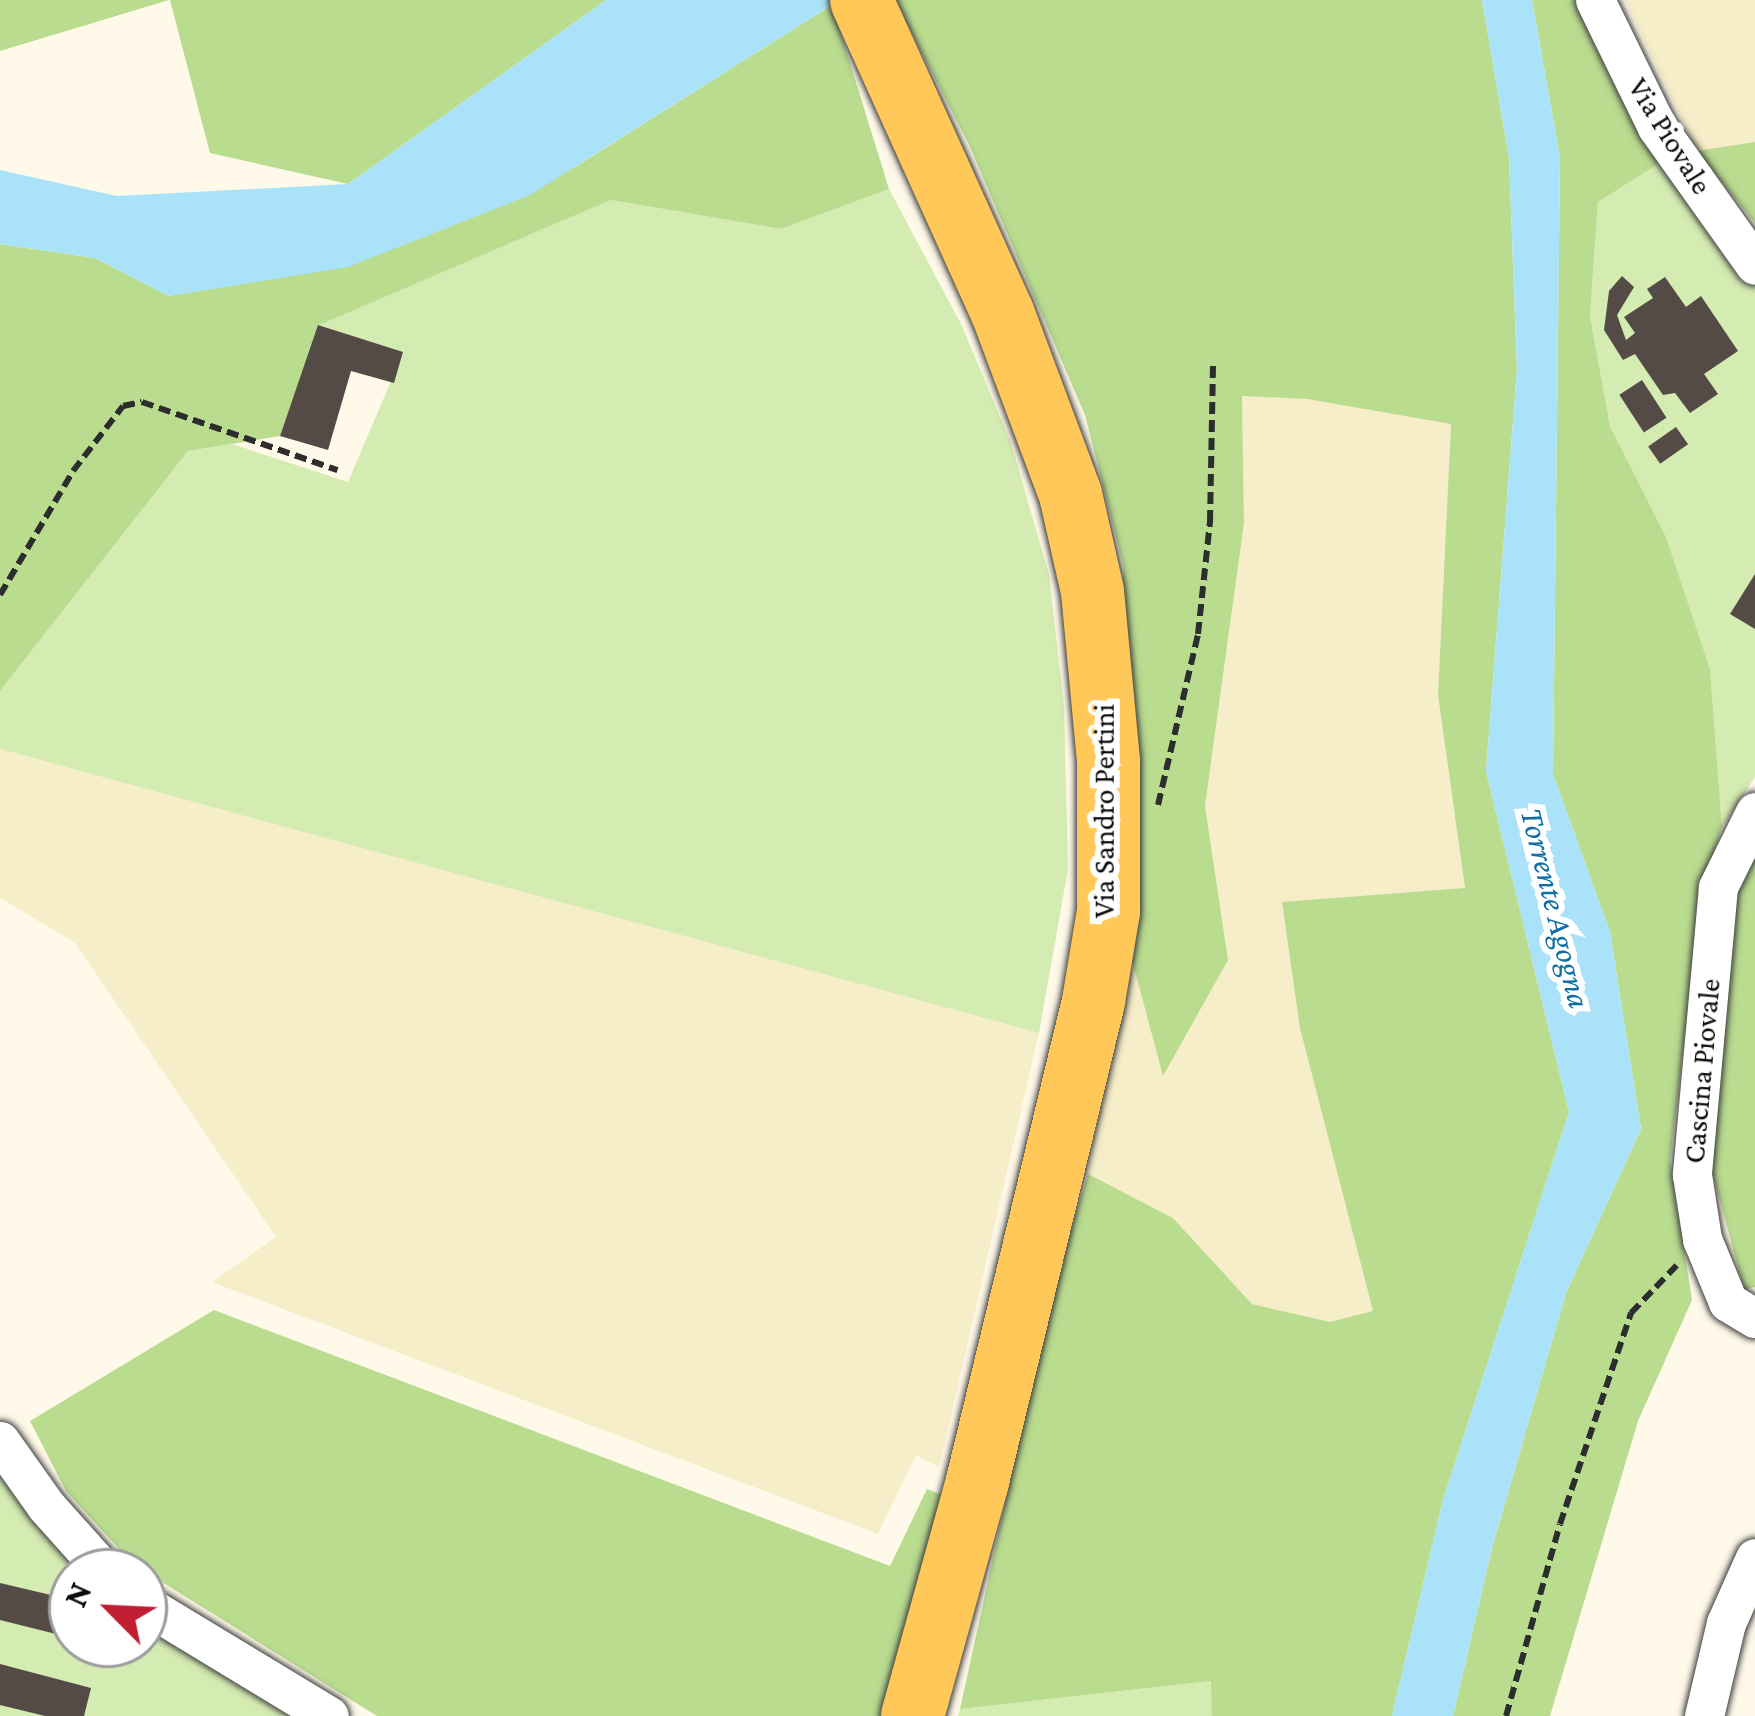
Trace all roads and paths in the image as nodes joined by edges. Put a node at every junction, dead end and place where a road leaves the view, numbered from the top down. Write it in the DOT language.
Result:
graph roads {
  1 [pos="1595,0"];
  2 [pos="863,5"];
  3 [pos="1755,265"];
  4 [pos="1213,366"];
  5 [pos="338,470"];
  6 [pos="0,595"];
  7 [pos="1755,812"];
  8 [pos="1151,820"];
  9 [pos="1702,1239"];
  10 [pos="1755,1318"];
  11 [pos="0,1441"];
  12 [pos="84,1548"];
  13 [pos="1755,1558"];
  14 [pos="168,1619"];
  15 [pos="328,1716"];
  16 [pos="912,1716"];
  17 [pos="1506,1716"];
  18 [pos="1704,1716"];
  1 -- 3 [label="street, Via Piovale"];
  2 -- 16 [label="main road, Via Sandro Pertini"];
  4 -- 8 [label="path"];
  5 -- 6 [label="path"];
  7 -- 9 [label="street, Cascina Piovale"];
  9 -- 10 [label="street, Cascina Piovale"];
  9 -- 17 [label="path"];
  11 -- 12 [label="street"];
  13 -- 18 [label="street"];
  14 -- 15 [label="street"];
}
